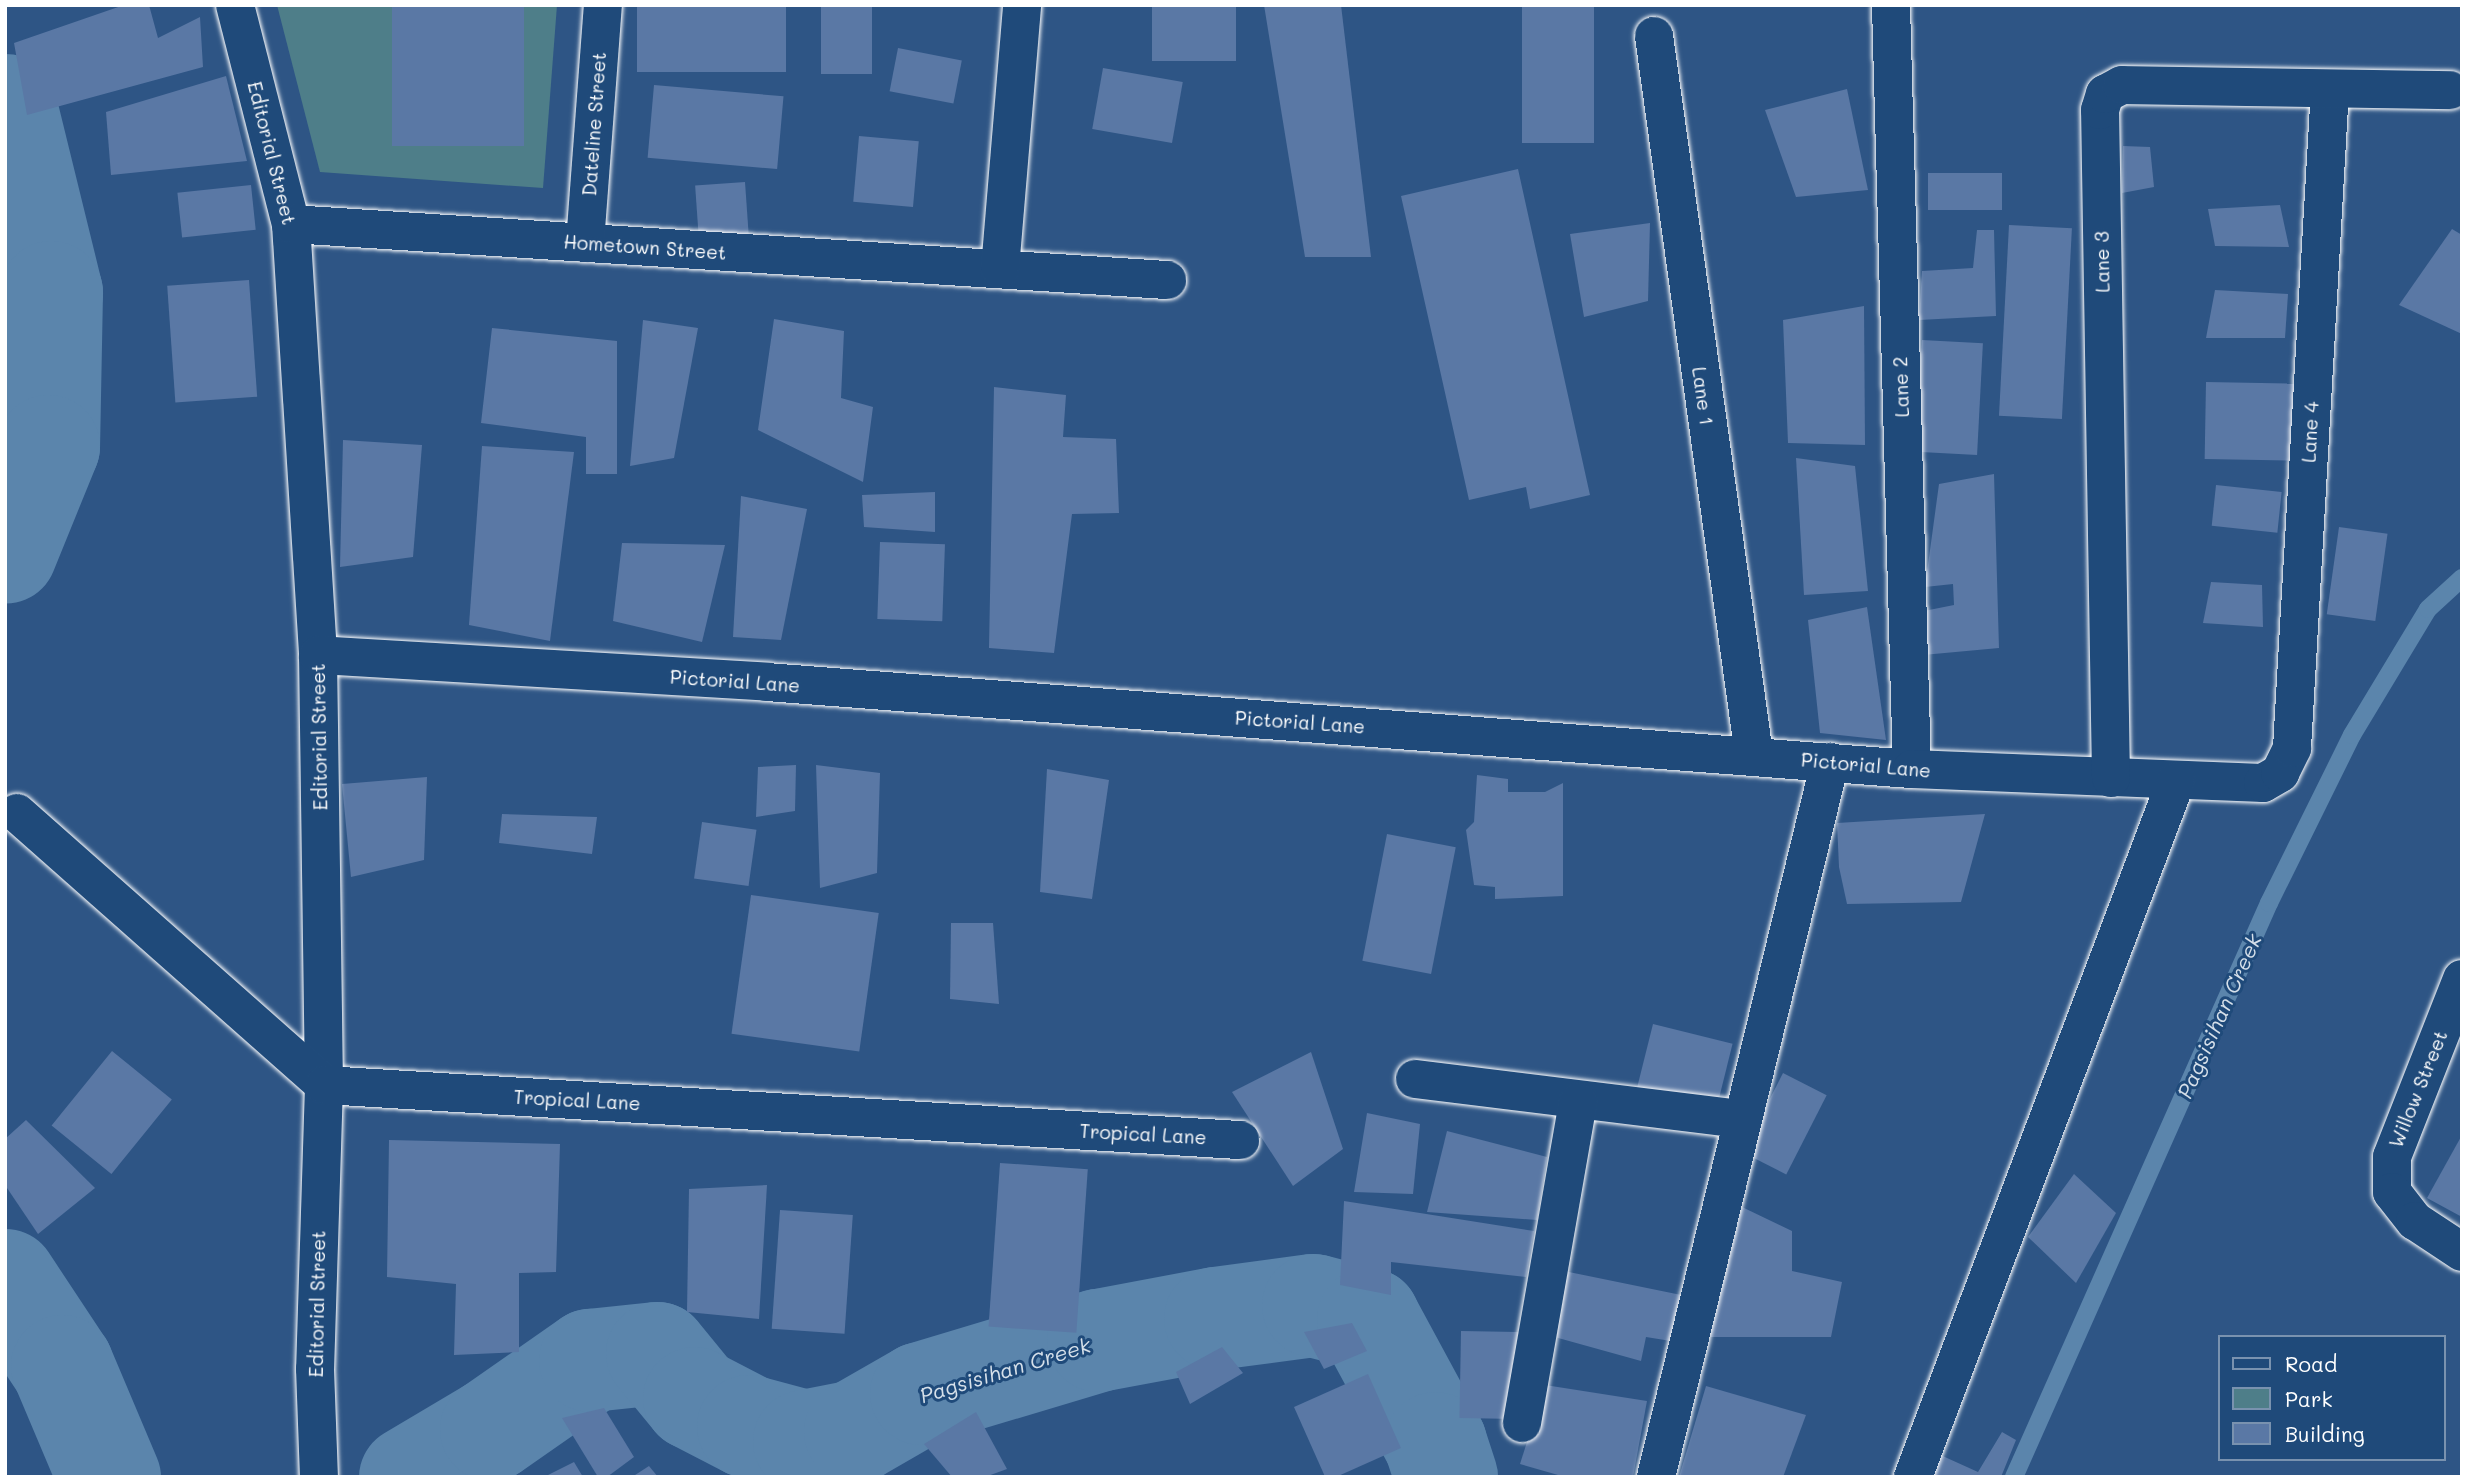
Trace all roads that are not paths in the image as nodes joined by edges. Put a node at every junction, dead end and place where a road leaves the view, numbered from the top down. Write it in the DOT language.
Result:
graph roads {
  1 [pos="235,5"];
  2 [pos="603,5"];
  3 [pos="1022,5"];
  4 [pos="1891,5"];
  5 [pos="1654,36"];
  6 [pos="2330,89"];
  7 [pos="2450,90"];
  8 [pos="291,224"];
  9 [pos="584,243"];
  10 [pos="1000,270"];
  11 [pos="1167,280"];
  12 [pos="318,655"];
  13 [pos="1754,755"];
  14 [pos="1830,762"];
  15 [pos="1912,769"];
  16 [pos="2280,773"];
  17 [pos="2111,778"];
  18 [pos="2176,781"];
  19 [pos="17,813"];
  20 [pos="2462,979"];
  21 [pos="1415,1079"];
  22 [pos="324,1085"];
  23 [pos="1578,1102"];
  24 [pos="1743,1119"];
  25 [pos="1240,1140"];
  26 [pos="2462,1252"];
  27 [pos="1522,1423"];
  28 [pos="319,1477"];
  29 [pos="1656,1477"];
  30 [pos="1913,1477"];
  1 -- 8 [label="street, Editorial Street"];
  2 -- 9 [label="street, Dateline Street"];
  3 -- 10 [label="street"];
  4 -- 15 [label="street, Lane 2"];
  5 -- 13 [label="street, Lane 1"];
  6 -- 7 [label="street, Lane 3"];
  6 -- 16 [label="street, Lane 4"];
  6 -- 17 [label="street, Lane 3"];
  8 -- 9 [label="street, Hometown Street"];
  8 -- 12 [label="street, Editorial Street"];
  9 -- 10 [label="street, Hometown Street"];
  10 -- 11 [label="street, Hometown Street"];
  12 -- 13 [label="street, Pictorial Lane"];
  12 -- 22 [label="street, Editorial Street"];
  13 -- 14 [label="street, Pictorial Lane"];
  14 -- 15 [label="street, Pictorial Lane"];
  14 -- 24 [label="street"];
  15 -- 17 [label="street, Pictorial Lane"];
  16 -- 18 [label="street, Pictorial Lane"];
  17 -- 18 [label="street, Pictorial Lane"];
  18 -- 30 [label="street"];
  19 -- 22 [label="street"];
  20 -- 26 [label="street, Willow Street"];
  21 -- 23 [label="street"];
  22 -- 25 [label="street, Tropical Lane"];
  22 -- 28 [label="street, Editorial Street"];
  23 -- 24 [label="street"];
  23 -- 27 [label="street"];
  24 -- 29 [label="street"];
}
